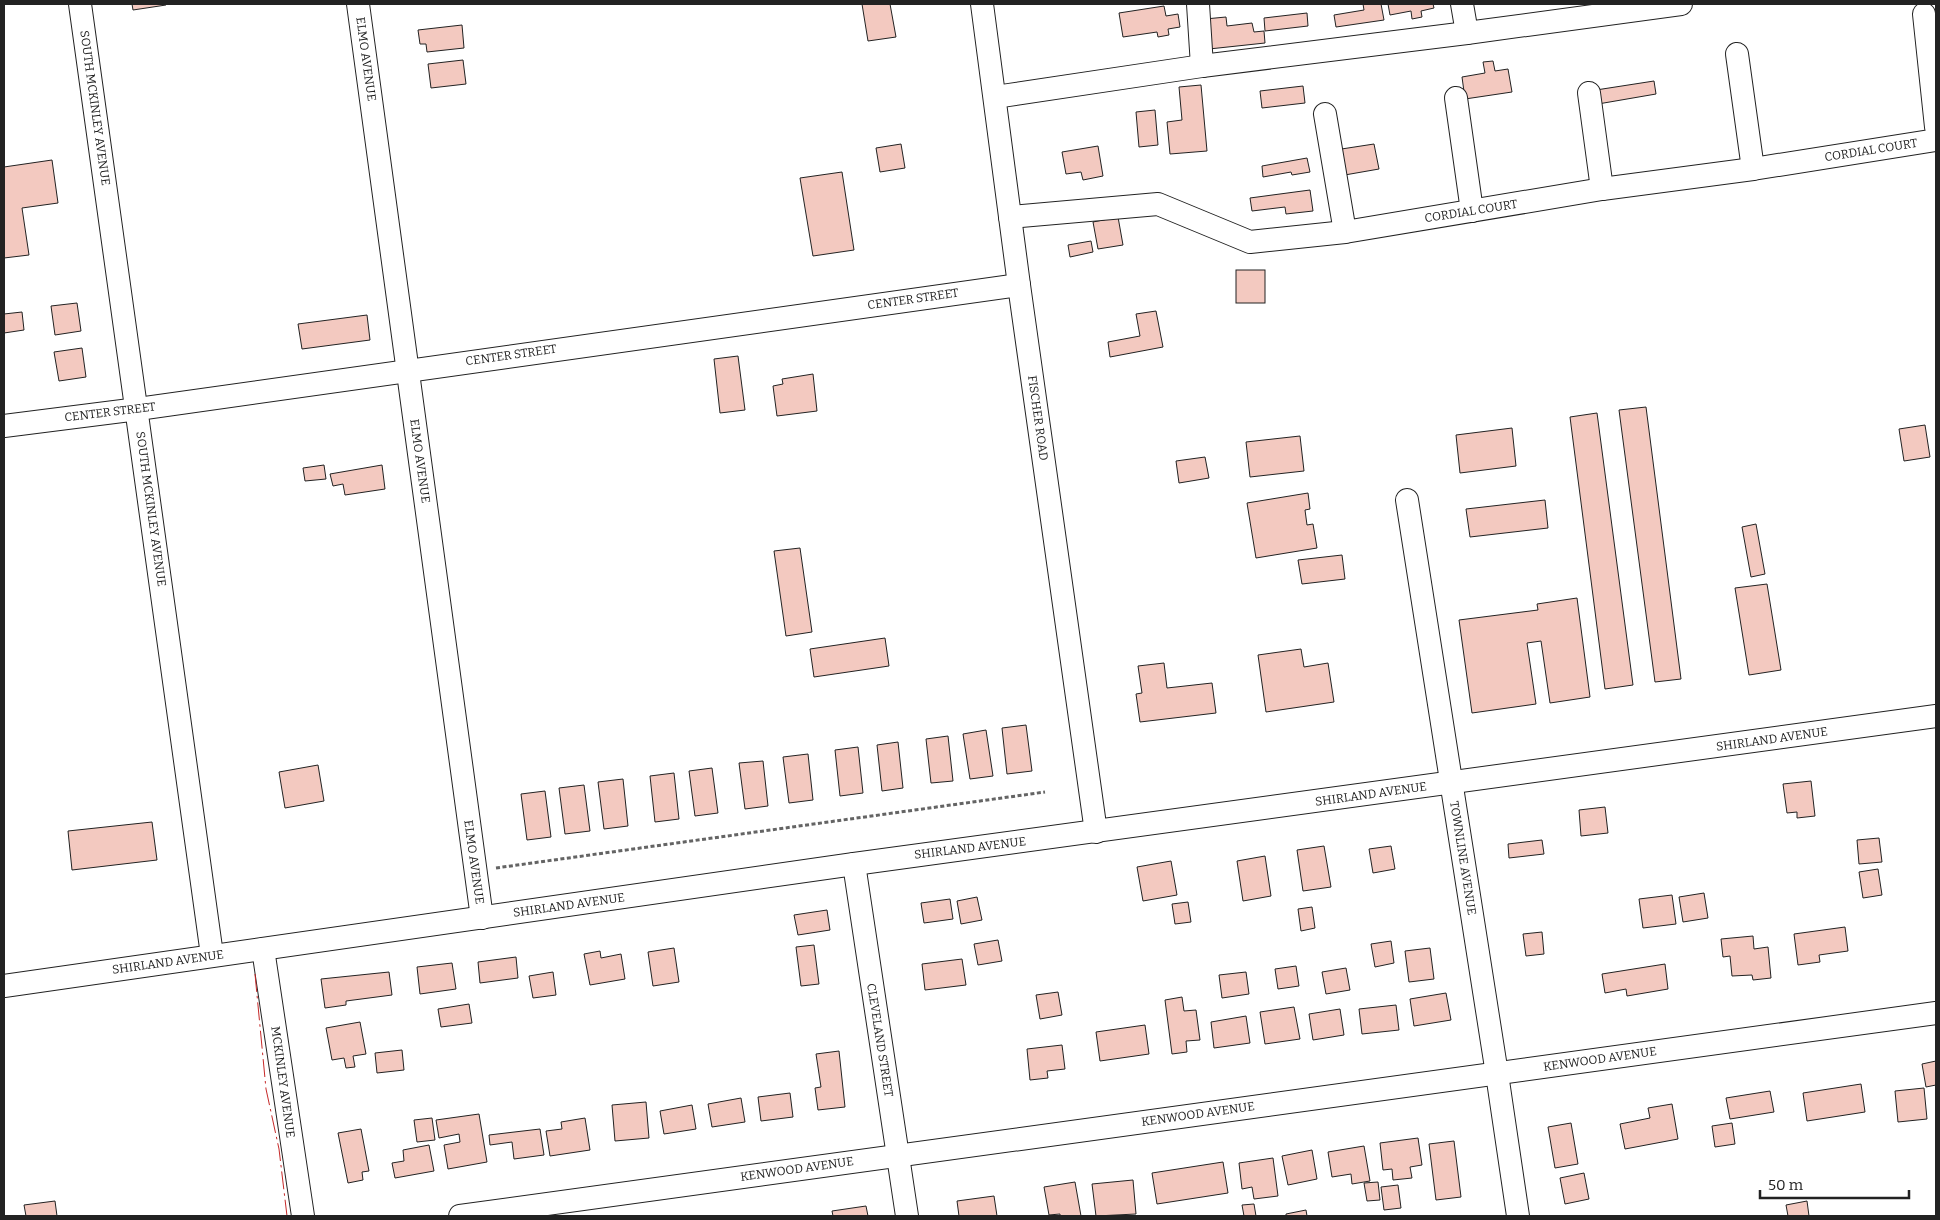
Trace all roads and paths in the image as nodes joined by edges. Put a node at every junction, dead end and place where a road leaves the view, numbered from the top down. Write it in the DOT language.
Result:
graph roads {
  1 [pos="80,4"];
  2 [pos="358,4"];
  3 [pos="982,4"];
  4 [pos="1198,4"];
  5 [pos="1462,4"];
  6 [pos="1682,4"];
  7 [pos="1604,9"];
  8 [pos="1924,14"];
  9 [pos="1467,33"];
  10 [pos="1737,54"];
  11 [pos="1202,66"];
  12 [pos="1589,93"];
  13 [pos="994,97"];
  14 [pos="1456,98"];
  15 [pos="1325,114"];
  16 [pos="1936,127"];
  17 [pos="1936,140"];
  18 [pos="1754,169"];
  19 [pos="1602,189"];
  20 [pos="1472,211"];
  21 [pos="1010,217"];
  22 [pos="1345,232"];
  23 [pos="1019,285"];
  24 [pos="408,370"];
  25 [pos="138,408"];
  26 [pos="4,426"];
  27 [pos="1407,500"];
  28 [pos="1936,716"];
  29 [pos="1451,784"];
  30 [pos="1045,792"];
  31 [pos="1096,832"];
  32 [pos="854,864"];
  33 [pos="476,871"];
  34 [pos="482,918"];
  35 [pos="263,948"];
  36 [pos="212,955"];
  37 [pos="4,986"];
  38 [pos="1936,1013"];
  39 [pos="1498,1074"];
  40 [pos="898,1156"];
  41 [pos="303,1216"];
  42 [pos="460,1216"];
  43 [pos="907,1216"];
  44 [pos="1518,1216"];
  1 -- 25 [label="street, SOUTH MCKINLEY AVENUE"];
  2 -- 24 [label="street, ELMO AVENUE"];
  3 -- 13 [label="street, FISCHER ROAD"];
  4 -- 11 [label="street"];
  5 -- 9 [label="street"];
  6 -- 7 [label="street"];
  7 -- 9 [label="street"];
  8 -- 16 [label="street"];
  9 -- 11 [label="street"];
  10 -- 18 [label="street"];
  11 -- 13 [label="street"];
  12 -- 19 [label="street"];
  13 -- 21 [label="street, FISCHER ROAD"];
  14 -- 20 [label="street"];
  15 -- 22 [label="street"];
  17 -- 18 [label="street, CORDIAL COURT"];
  18 -- 19 [label="street, CORDIAL COURT"];
  19 -- 20 [label="street, CORDIAL COURT"];
  20 -- 22 [label="street, CORDIAL COURT"];
  21 -- 22 [label="street, CORDIAL COURT"];
  21 -- 23 [label="street, FISCHER ROAD"];
  23 -- 24 [label="street, CENTER STREET"];
  23 -- 31 [label="street, FISCHER ROAD"];
  24 -- 25 [label="street, CENTER STREET"];
  24 -- 33 [label="street, ELMO AVENUE"];
  25 -- 26 [label="street, CENTER STREET"];
  25 -- 36 [label="street, SOUTH MCKINLEY AVENUE"];
  27 -- 29 [label="street, TOWNLINE AVENUE"];
  28 -- 29 [label="street, SHIRLAND AVENUE"];
  29 -- 31 [label="street, SHIRLAND AVENUE"];
  29 -- 39 [label="street, TOWNLINE AVENUE"];
  30 -- 33 [label="path"];
  31 -- 32 [label="street, SHIRLAND AVENUE"];
  32 -- 34 [label="street, SHIRLAND AVENUE"];
  32 -- 40 [label="street, CLEVELAND STREET"];
  33 -- 34 [label="street, ELMO AVENUE"];
  34 -- 35 [label="street, SHIRLAND AVENUE"];
  35 -- 36 [label="street, SHIRLAND AVENUE"];
  35 -- 41 [label="street, MCKINLEY AVENUE"];
  36 -- 37 [label="street, SHIRLAND AVENUE"];
  38 -- 39 [label="street, KENWOOD AVENUE"];
  39 -- 40 [label="street, KENWOOD AVENUE"];
  39 -- 44 [label="street, TOWNLINE AVENUE"];
  40 -- 42 [label="street, KENWOOD AVENUE"];
  40 -- 43 [label="street, CLEVELAND STREET"];
}
